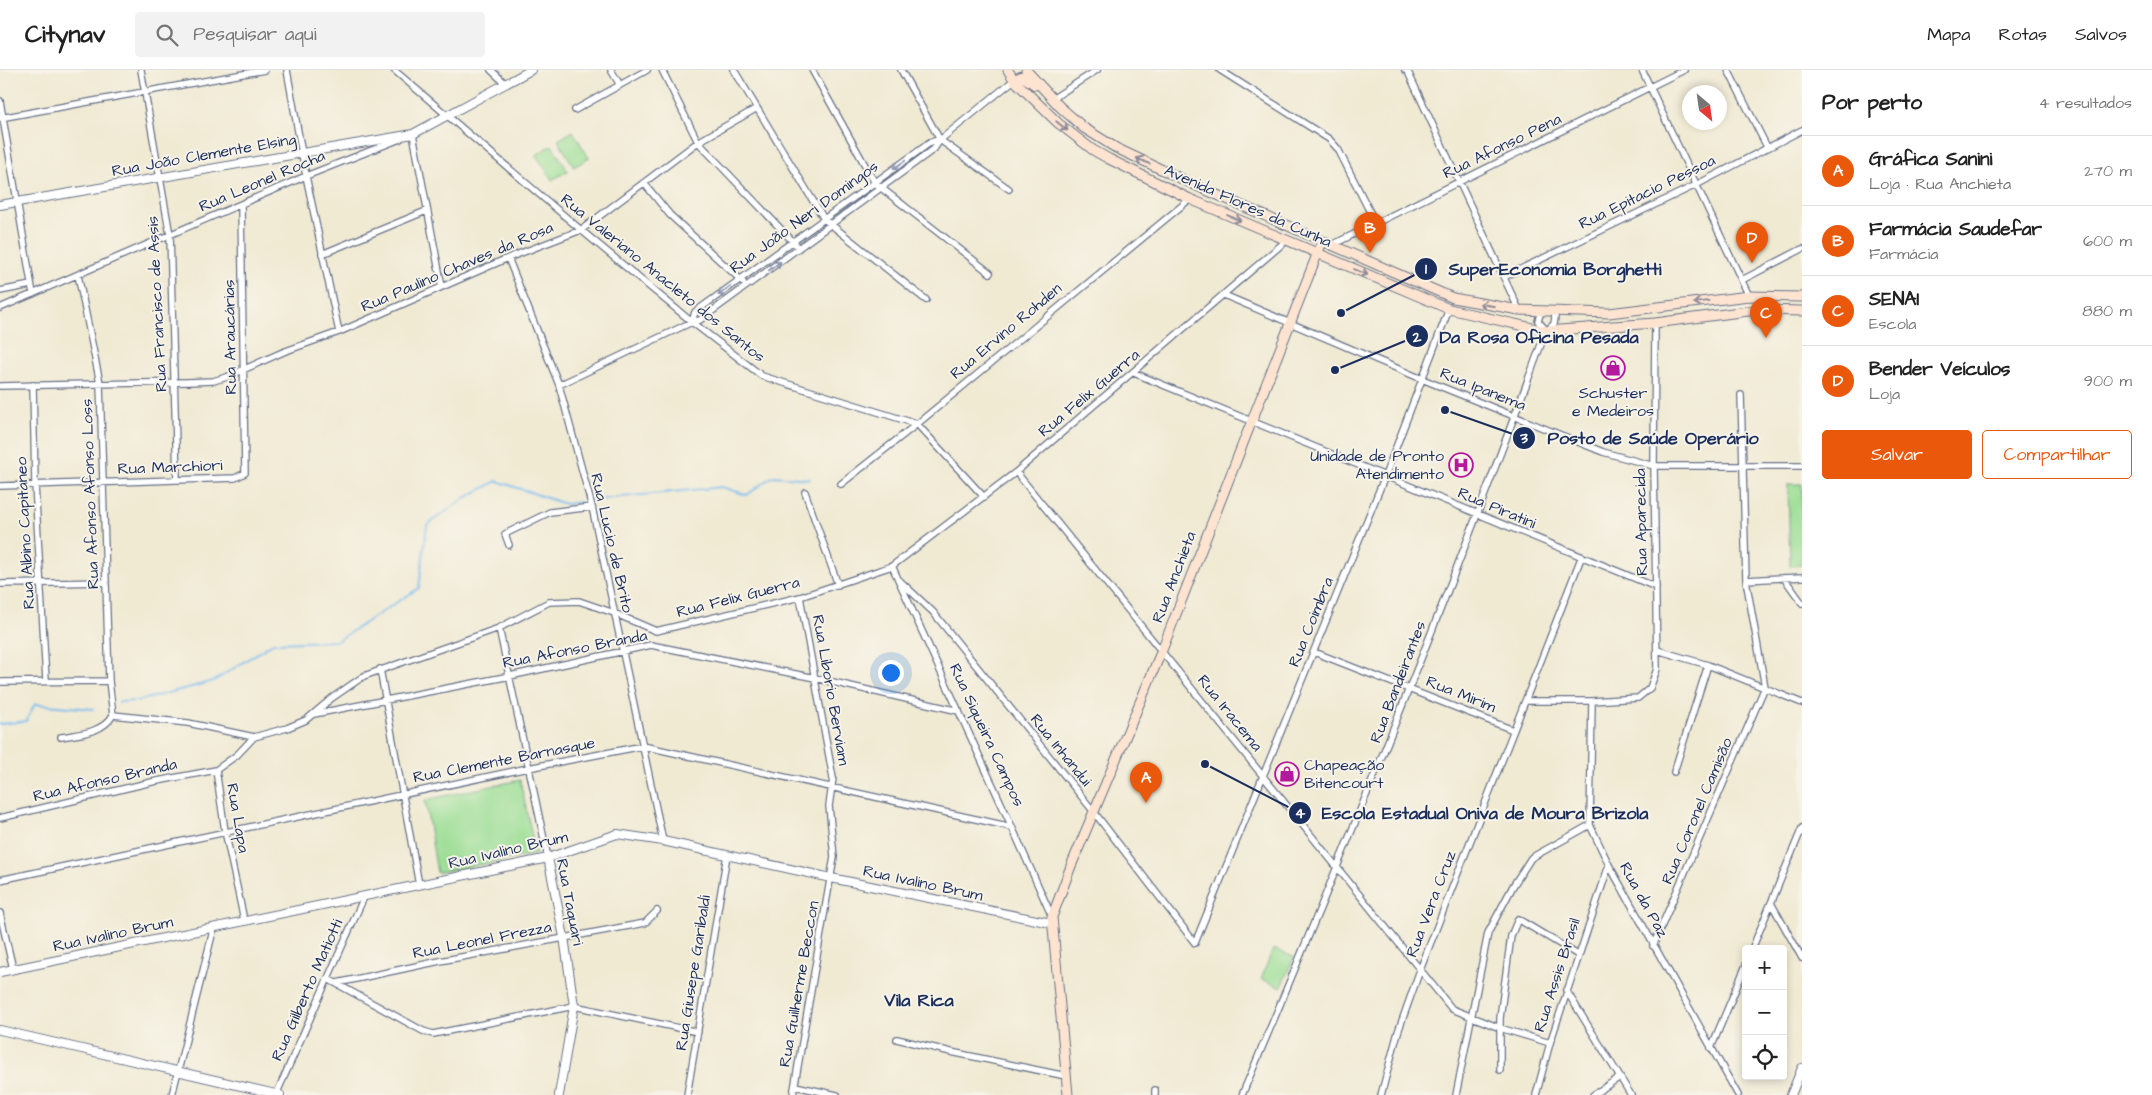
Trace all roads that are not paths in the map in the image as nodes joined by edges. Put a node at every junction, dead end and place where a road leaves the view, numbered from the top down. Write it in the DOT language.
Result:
graph roads {
  1 [pos="141,70"];
  2 [pos="265,70"];
  3 [pos="288,70"];
  4 [pos="394,70"];
  5 [pos="491,70"];
  6 [pos="531,70"];
  7 [pos="611,70"];
  8 [pos="647,70"];
  9 [pos="662,70"];
  10 [pos="734,70"];
  11 [pos="812,70"];
  12 [pos="901,70"];
  13 [pos="1008,70"];
  14 [pos="1026,70"];
  15 [pos="1097,70"];
  16 [pos="1220,70"];
  17 [pos="1642,70"];
  18 [pos="1684,70"];
  19 [pos="1728,70"];
  20 [pos="1408,71"];
  21 [pos="1014,80"];
  22 [pos="506,84"];
  23 [pos="620,85"];
  24 [pos="1651,88"];
  25 [pos="1043,90"];
  26 [pos="145,92"];
  27 [pos="1030,96"];
  28 [pos="1052,99"];
  29 [pos="0,101"];
  30 [pos="757,108"];
  31 [pos="575,110"];
  32 [pos="447,116"];
  33 [pos="2,118"];
  34 [pos="1802,130"];
  35 [pos="413,134"];
  36 [pos="940,140"];
  37 [pos="698,142"];
  38 [pos="1767,147"];
  39 [pos="301,152"];
  40 [pos="160,176"];
  41 [pos="306,176"];
  42 [pos="1459,182"];
  43 [pos="644,183"];
  44 [pos="875,183"];
  45 [pos="1698,184"];
  46 [pos="880,189"];
  47 [pos="1009,189"];
  48 [pos="1190,199"];
  49 [pos="18,202"];
  50 [pos="0,205"];
  51 [pos="241,205"];
  52 [pos="426,211"];
  53 [pos="824,219"];
  54 [pos="1376,224"];
  55 [pos="830,225"];
  56 [pos="581,230"];
  57 [pos="170,234"];
  58 [pos="1287,240"];
  59 [pos="793,241"];
  60 [pos="1322,242"];
  61 [pos="1331,246"];
  62 [pos="800,248"];
  63 [pos="1802,249"];
  64 [pos="1317,253"];
  65 [pos="322,254"];
  66 [pos="508,258"];
  67 [pos="990,273"];
  68 [pos="78,274"];
  69 [pos="1504,277"];
  70 [pos="740,280"];
  71 [pos="1742,280"];
  72 [pos="31,284"];
  73 [pos="747,286"];
  74 [pos="442,287"];
  75 [pos="0,291"];
  76 [pos="33,294"];
  77 [pos="1224,295"];
  78 [pos="1749,296"];
  79 [pos="1802,297"];
  80 [pos="926,300"];
  81 [pos="0,308"];
  82 [pos="1449,309"];
  83 [pos="1518,310"];
  84 [pos="1541,311"];
  85 [pos="1553,311"];
  86 [pos="1802,311"];
  87 [pos="692,322"];
  88 [pos="1289,323"];
  89 [pos="1655,323"];
  90 [pos="1546,331"];
  91 [pos="339,332"];
  92 [pos="244,368"];
  93 [pos="1134,373"];
  94 [pos="1422,380"];
  95 [pos="176,382"];
  96 [pos="100,383"];
  97 [pos="33,385"];
  98 [pos="560,385"];
  99 [pos="0,386"];
  100 [pos="1741,395"];
  101 [pos="1515,417"];
  102 [pos="1250,421"];
  103 [pos="917,424"];
  104 [pos="1654,466"];
  105 [pos="1802,466"];
  106 [pos="1744,467"];
  107 [pos="246,469"];
  108 [pos="1016,472"];
  109 [pos="1385,476"];
  110 [pos="177,479"];
  111 [pos="102,483"];
  112 [pos="35,484"];
  113 [pos="840,484"];
  114 [pos="0,486"];
  115 [pos="805,492"];
  116 [pos="984,497"];
  117 [pos="592,507"];
  118 [pos="1478,514"];
  119 [pos="509,545"];
  120 [pos="1581,558"];
  121 [pos="892,566"];
  122 [pos="1802,577"];
  123 [pos="1784,578"];
  124 [pos="899,580"];
  125 [pos="1746,580"];
  126 [pos="40,582"];
  127 [pos="106,582"];
  128 [pos="0,584"];
  129 [pos="838,585"];
  130 [pos="1656,587"];
  131 [pos="800,597"];
  132 [pos="1802,603"];
  133 [pos="614,613"];
  134 [pos="499,628"];
  135 [pos="623,650"];
  136 [pos="1162,650"];
  137 [pos="1657,650"];
  138 [pos="1314,652"];
  139 [pos="1708,666"];
  140 [pos="380,669"];
  141 [pos="510,676"];
  142 [pos="814,678"];
  143 [pos="46,680"];
  144 [pos="109,681"];
  145 [pos="0,682"];
  146 [pos="1766,687"];
  147 [pos="1411,688"];
  148 [pos="385,699"];
  149 [pos="1526,701"];
  150 [pos="1592,701"];
  151 [pos="1802,703"];
  152 [pos="959,711"];
  153 [pos="312,715"];
  154 [pos="113,716"];
  155 [pos="1513,730"];
  156 [pos="61,737"];
  157 [pos="254,738"];
  158 [pos="643,746"];
  159 [pos="528,768"];
  160 [pos="216,770"];
  161 [pos="1674,772"];
  162 [pos="1264,777"];
  163 [pos="832,788"];
  164 [pos="402,794"];
  165 [pos="1094,812"];
  166 [pos="0,818"];
  167 [pos="1590,825"];
  168 [pos="1012,827"];
  169 [pos="1802,828"];
  170 [pos="225,831"];
  171 [pos="664,841"];
  172 [pos="726,855"];
  173 [pos="548,858"];
  174 [pos="1609,865"];
  175 [pos="1338,868"];
  176 [pos="831,878"];
  177 [pos="0,880"];
  178 [pos="419,885"];
  179 [pos="364,897"];
  180 [pos="1771,904"];
  181 [pos="657,911"];
  182 [pos="0,913"];
  183 [pos="244,920"];
  184 [pos="1051,920"];
  185 [pos="214,927"];
  186 [pos="564,937"];
  187 [pos="1195,944"];
  188 [pos="1754,945"];
  189 [pos="1653,946"];
  190 [pos="1578,956"];
  191 [pos="1802,958"];
  192 [pos="13,969"];
  193 [pos="1420,970"];
  194 [pos="0,972"];
  195 [pos="1742,974"];
  196 [pos="328,979"];
  197 [pos="338,984"];
  198 [pos="1566,990"];
  199 [pos="574,1006"];
  200 [pos="1471,1016"];
  201 [pos="1500,1028"];
  202 [pos="0,1030"];
  203 [pos="698,1032"];
  204 [pos="897,1039"];
  205 [pos="1550,1042"];
  206 [pos="1711,1048"];
  207 [pos="1802,1068"];
  208 [pos="1500,1070"];
  209 [pos="178,1071"];
  210 [pos="1066,1076"];
  211 [pos="1620,1077"];
  212 [pos="795,1086"];
  213 [pos="172,1095"];
  214 [pos="277,1095"];
  215 [pos="559,1095"];
  216 [pos="687,1095"];
  217 [pos="793,1095"];
  218 [pos="837,1095"];
  219 [pos="1068,1095"];
  220 [pos="1242,1095"];
  221 [pos="1381,1095"];
  222 [pos="1456,1095"];
  223 [pos="1536,1095"];
  224 [pos="1593,1095"];
  225 [pos="1631,1095"];
  226 [pos="1738,1095"];
  227 [pos="1791,1095"];
  1 -- 26 [label="street, Rua Francisco de Assis"];
  2 -- 26 [label="street"];
  3 -- 39 [label="street"];
  4 -- 32 [label="street, Rua Valeriano Anacleto dos Santos"];
  5 -- 22 [label="street"];
  6 -- 22 [label="street, Rua Leonel Rocha"];
  7 -- 23 [label="street"];
  8 -- 23 [label="street"];
  9 -- 37 [label="street"];
  10 -- 30 [label="street"];
  11 -- 44 [label="street"];
  12 -- 36 [label="street"];
  13 -- 21 [label="main road, Avenida Flores da Cunha"];
  14 -- 25 [label="main road, Avenida Flores da Cunha"];
  15 -- 28 [label="street"];
  16 -- 54 [label="street"];
  17 -- 24 [label="street"];
  18 -- 24 [label="street, Rua Afonso Pena"];
  19 -- 38 [label="street"];
  20 -- 42 [label="street"];
  21 -- 25 [label="main road"];
  21 -- 27 [label="main road, Avenida Flores da Cunha"];
  21 -- 36 [label="street, Rua João Neri Domingos"];
  22 -- 32 [label="street, Rua Leonel Rocha"];
  23 -- 31 [label="street"];
  24 -- 42 [label="street, Rua Afonso Pena"];
  24 -- 45 [label="street"];
  25 -- 28 [label="main road, Avenida Flores da Cunha"];
  26 -- 33 [label="street"];
  26 -- 40 [label="street, Rua Francisco de Assis"];
  27 -- 28 [label="main road"];
  27 -- 48 [label="main road, Avenida Flores da Cunha, one-way"];
  60 -- 28 [label="main road, Avenida Flores da Cunha, one-way"];
  29 -- 33 [label="street"];
  30 -- 37 [label="street, Rua Paulino Chaves da Rosa"];
  30 -- 53 [label="street"];
  32 -- 35 [label="street, Rua Leonel Rocha"];
  32 -- 56 [label="street, Rua Valeriano Anacleto dos Santos"];
  33 -- 49 [label="street"];
  34 -- 38 [label="street, Rua Epitacio Pessoa"];
  35 -- 39 [label="street, Rua João Clemente Elsing"];
  35 -- 41 [label="street, Rua Leonel Rocha"];
  35 -- 52 [label="street"];
  36 -- 44 [label="street, Rua João Neri Domingos, one-way"];
  36 -- 46 [label="street, Rua João Neri Domingos"];
  36 -- 47 [label="street"];
  37 -- 43 [label="street, Rua Paulino Chaves da Rosa"];
  37 -- 59 [label="street"];
  38 -- 45 [label="street, Rua Epitacio Pessoa"];
  39 -- 40 [label="street, Rua João Clemente Elsing"];
  39 -- 41 [label="street"];
  40 -- 49 [label="street, Rua João Clemente Elsing"];
  40 -- 57 [label="street, Rua Francisco de Assis"];
  41 -- 51 [label="street, Rua Leonel Rocha"];
  41 -- 65 [label="street"];
  42 -- 54 [label="street, Rua Afonso Pena"];
  42 -- 69 [label="street"];
  43 -- 56 [label="street, Rua Paulino Chaves da Rosa"];
  43 -- 70 [label="street"];
  44 -- 46 [label="street"];
  44 -- 53 [label="street, Rua João Neri Domingos"];
  45 -- 69 [label="street, Rua Epitacio Pessoa"];
  45 -- 71 [label="street"];
  46 -- 55 [label="street, Rua João Neri Domingos"];
  46 -- 67 [label="street"];
  48 -- 58 [label="main road, Avenida Flores da Cunha, one-way"];
  48 -- 103 [label="street, Rua Ervino Rohden"];
  49 -- 50 [label="street, Rua João Clemente Elsing"];
  49 -- 72 [label="street"];
  51 -- 57 [label="street, Rua Leonel Rocha"];
  51 -- 92 [label="street, Rua Araucárias"];
  52 -- 65 [label="street"];
  52 -- 74 [label="street"];
  53 -- 55 [label="street"];
  53 -- 59 [label="street, Rua João Neri Domingos"];
  54 -- 61 [label="street, Rua Afonso Pena"];
  55 -- 62 [label="street, Rua João Neri Domingos"];
  55 -- 80 [label="street"];
  56 -- 66 [label="street, Rua Paulino Chaves da Rosa"];
  56 -- 87 [label="street, Rua Valeriano Anacleto dos Santos"];
  57 -- 68 [label="street, Rua Leonel Rocha"];
  57 -- 95 [label="street, Rua Francisco de Assis"];
  58 -- 64 [label="main road, Avenida Flores da Cunha"];
  58 -- 77 [label="street, Rua Felix Guerra"];
  59 -- 62 [label="street"];
  59 -- 70 [label="street, Rua João Neri Domingos"];
  60 -- 61 [label="main road, Avenida Flores da Cunha"];
  60 -- 64 [label="main road, Rua Anchieta"];
  83 -- 61 [label="main road, Avenida Flores da Cunha, one-way"];
  73 -- 62 [label="street, Rua João Neri Domingos, one-way"];
  63 -- 71 [label="street"];
  64 -- 82 [label="main road, Avenida Flores da Cunha, one-way"];
  64 -- 88 [label="main road, Rua Anchieta"];
  65 -- 91 [label="street"];
  66 -- 74 [label="street, Rua Paulino Chaves da Rosa"];
  66 -- 98 [label="street, Rua Lucio de Brito"];
  68 -- 76 [label="street, Rua Leonel Rocha"];
  68 -- 96 [label="street, Rua Afonso Afonso Loss"];
  69 -- 83 [label="street"];
  70 -- 73 [label="street"];
  70 -- 87 [label="street, Rua João Neri Domingos, one-way"];
  71 -- 78 [label="street"];
  72 -- 75 [label="street"];
  72 -- 76 [label="street"];
  73 -- 87 [label="street, Rua João Neri Domingos"];
  74 -- 91 [label="street, Rua Paulino Chaves da Rosa"];
  76 -- 81 [label="street, Rua Leonel Rocha"];
  77 -- 88 [label="street, Rua Ipanema"];
  77 -- 93 [label="street, Rua Felix Guerra"];
  78 -- 79 [label="main road, Avenida Flores da Cunha"];
  78 -- 85 [label="main road, Avenida Flores da Cunha, one-way"];
  82 -- 90 [label="main road, Avenida Flores da Cunha"];
  82 -- 94 [label="street, Rua Coimbra"];
  83 -- 84 [label="main road, Avenida Flores da Cunha"];
  84 -- 85 [label="main road, Avenida Flores da Cunha"];
  84 -- 90 [label="street"];
  85 -- 90 [label="street"];
  86 -- 89 [label="main road, Avenida Flores da Cunha"];
  87 -- 98 [label="street, Rua João Neri Domingos"];
  87 -- 103 [label="street, Rua Valeriano Anacleto dos Santos"];
  88 -- 94 [label="street, Rua Ipanema"];
  88 -- 102 [label="main road, Rua Anchieta"];
  89 -- 90 [label="main road, Avenida Flores da Cunha"];
  89 -- 104 [label="street, Rua Aparecida"];
  90 -- 101 [label="street, Rua Bandeirantes"];
  91 -- 92 [label="street, Rua Paulino Chaves da Rosa"];
  92 -- 95 [label="street, Rua Paulino Chaves da Rosa"];
  92 -- 107 [label="street, Rua Araucárias"];
  93 -- 102 [label="street, Rua Piratini"];
  93 -- 108 [label="street, Rua Felix Guerra"];
  94 -- 101 [label="street, Rua Ipanema"];
  94 -- 109 [label="street, Rua Coimbra"];
  95 -- 96 [label="street, Rua Paulino Chaves da Rosa"];
  95 -- 110 [label="street, Rua Francisco de Assis"];
  96 -- 97 [label="street, Rua Paulino Chaves da Rosa"];
  96 -- 111 [label="street, Rua Afonso Afonso Loss"];
  97 -- 99 [label="street, Rua Paulino Chaves da Rosa"];
  97 -- 112 [label="street, Rua Albino Capitaneo"];
  98 -- 117 [label="street, Rua Lucio de Brito"];
  100 -- 106 [label="street"];
  101 -- 104 [label="street, Rua Ipanema"];
  101 -- 118 [label="street, Rua Bandeirantes"];
  102 -- 109 [label="street, Rua Piratini"];
  102 -- 136 [label="main road, Rua Anchieta"];
  103 -- 113 [label="street, Rua Ervino Rohden"];
  103 -- 116 [label="street"];
  104 -- 106 [label="street, Rua Ipanema"];
  104 -- 130 [label="street, Rua Aparecida"];
  105 -- 106 [label="street, Rua Ipanema"];
  106 -- 125 [label="street"];
  107 -- 110 [label="street, Rua Marchiori"];
  108 -- 116 [label="street, Rua Felix Guerra"];
  108 -- 136 [label="street, Rua Iracema"];
  109 -- 118 [label="street, Rua Piratini"];
  109 -- 138 [label="street, Rua Coimbra"];
  110 -- 111 [label="street, Rua Marchiori"];
  111 -- 112 [label="street, Rua Marchiori"];
  111 -- 127 [label="street, Rua Afonso Afonso Loss"];
  112 -- 114 [label="street, Rua Marchiori"];
  112 -- 126 [label="street, Rua Albino Capitaneo"];
  115 -- 129 [label="street"];
  116 -- 121 [label="street, Rua Felix Guerra"];
  117 -- 119 [label="street"];
  117 -- 133 [label="street, Rua Lucio de Brito"];
  118 -- 120 [label="street, Rua Piratini"];
  118 -- 147 [label="street, Rua Bandeirantes"];
  120 -- 130 [label="street, Rua Piratini"];
  120 -- 149 [label="street, Rua Vera Cruz"];
  121 -- 124 [label="street, Rua Siqueira Campos"];
  121 -- 129 [label="street, Rua Felix Guerra"];
  122 -- 123 [label="street"];
  123 -- 125 [label="street"];
  123 -- 132 [label="street"];
  124 -- 152 [label="street, Rua Siqueira Campos"];
  124 -- 165 [label="street, Rua Inhandui"];
  125 -- 146 [label="street"];
  126 -- 127 [label="street"];
  126 -- 128 [label="street"];
  126 -- 143 [label="street, Rua Albino Capitaneo"];
  127 -- 144 [label="street, Rua Afonso Afonso Loss"];
  129 -- 131 [label="street, Rua Felix Guerra"];
  130 -- 137 [label="street, Rua Aparecida"];
  131 -- 133 [label="street, Rua Felix Guerra"];
  131 -- 142 [label="street, Rua Liborio Berviam"];
  133 -- 134 [label="street, Rua Felix Guerra"];
  133 -- 135 [label="street, Rua Lucio de Brito"];
  134 -- 140 [label="street, Rua Felix Guerra"];
  134 -- 141 [label="street, Rua Taquari"];
  135 -- 141 [label="street, Rua Afonso Branda"];
  135 -- 142 [label="street, Rua Afonso Branda"];
  135 -- 158 [label="street, Rua Lucio de Brito"];
  136 -- 162 [label="street, Rua Iracema"];
  136 -- 165 [label="main road, Rua Anchieta"];
  137 -- 139 [label="street"];
  137 -- 150 [label="street, Rua Aparecida"];
  138 -- 147 [label="street, Rua Mirim"];
  138 -- 162 [label="street, Rua Coimbra"];
  139 -- 146 [label="street"];
  139 -- 161 [label="street"];
  140 -- 148 [label="street"];
  140 -- 153 [label="street, Rua Felix Guerra"];
  141 -- 148 [label="street, Rua Afonso Branda"];
  141 -- 159 [label="street, Rua Taquari"];
  142 -- 152 [label="street, Rua Afonso Branda"];
  142 -- 163 [label="street, Rua Liborio Berviam"];
  143 -- 144 [label="street"];
  143 -- 145 [label="street"];
  144 -- 154 [label="street, Rua Afonso Afonso Loss"];
  146 -- 151 [label="street"];
  146 -- 189 [label="street, Rua Coronel Camisão"];
  147 -- 155 [label="street, Rua Mirim"];
  147 -- 175 [label="street, Rua Bandeirantes"];
  148 -- 153 [label="street, Rua Afonso Branda"];
  148 -- 164 [label="street"];
  149 -- 150 [label="street"];
  149 -- 155 [label="street, Rua Vera Cruz"];
  150 -- 167 [label="street, Rua da Paz"];
  152 -- 168 [label="street, Rua Siqueira Campos"];
  153 -- 157 [label="street, Rua Felix Guerra"];
  154 -- 156 [label="street"];
  154 -- 157 [label="street"];
  155 -- 193 [label="street, Rua Vera Cruz"];
  157 -- 160 [label="street, Rua Lapa"];
  158 -- 159 [label="street, Rua Clemente Barnasque"];
  158 -- 163 [label="street, Rua Clemente Barnasque"];
  158 -- 171 [label="street, Rua Lucio de Brito"];
  159 -- 164 [label="street, Rua Clemente Barnasque"];
  159 -- 173 [label="street, Rua Taquari"];
  160 -- 166 [label="street, Rua Afonso Branda"];
  160 -- 170 [label="street, Rua Lapa"];
  162 -- 175 [label="street, Rua Iracema"];
  162 -- 187 [label="street, Rua Coimbra"];
  163 -- 168 [label="street, Rua Clemente Barnasque"];
  163 -- 176 [label="street, Rua Liborio Berviam"];
  164 -- 170 [label="street, Rua Clemente Barnasque"];
  164 -- 178 [label="street"];
  165 -- 184 [label="main road, Rua Anchieta"];
  165 -- 187 [label="street, Rua Inhandui"];
  167 -- 174 [label="street, Rua da Paz"];
  167 -- 200 [label="street"];
  168 -- 184 [label="street, Rua Siqueira Campos"];
  169 -- 180 [label="street"];
  170 -- 177 [label="street, Rua Clemente Barnasque"];
  170 -- 183 [label="street, Rua Lapa"];
  171 -- 172 [label="street, Rua Ivalino Brum"];
  171 -- 173 [label="street, Rua Ivalino Brum"];
  172 -- 176 [label="street, Rua Ivalino Brum"];
  172 -- 203 [label="street, Rua Giusepe Garibaldi"];
  173 -- 178 [label="street, Rua Ivalino Brum"];
  173 -- 186 [label="street, Rua Taquari"];
  174 -- 189 [label="street, Rua da Paz"];
  174 -- 190 [label="street, Rua Assis Brasil"];
  175 -- 193 [label="street, Rua Iracema"];
  175 -- 220 [label="street, Rua Bandeirantes"];
  176 -- 184 [label="street, Rua Ivalino Brum"];
  176 -- 212 [label="street, Rua Guilherme Beccon"];
  178 -- 179 [label="street, Rua Ivalino Brum"];
  179 -- 183 [label="street, Rua Ivalino Brum"];
  179 -- 196 [label="street, Rua Gilberto Matiotti"];
  180 -- 188 [label="street"];
  180 -- 191 [label="street"];
  181 -- 186 [label="street, Rua Leonel Frezza"];
  182 -- 192 [label="street"];
  183 -- 185 [label="street, Rua Ivalino Brum"];
  184 -- 210 [label="main road, Rua Siqueira Campos"];
  185 -- 192 [label="street, Rua Ivalino Brum"];
  185 -- 209 [label="street"];
  186 -- 197 [label="street, Rua Leonel Frezza"];
  186 -- 199 [label="street, Rua Taquari"];
  189 -- 206 [label="street, Rua da Paz"];
  190 -- 198 [label="street, Rua Assis Brasil"];
  190 -- 201 [label="street"];
  192 -- 194 [label="street, Rua Ivalino Brum"];
  193 -- 200 [label="street, Rua Iracema"];
  193 -- 221 [label="street, Rua Vera Cruz"];
  195 -- 206 [label="street"];
  196 -- 197 [label="street"];
  196 -- 214 [label="street, Rua Gilberto Matiotti"];
  197 -- 199 [label="street"];
  198 -- 205 [label="street, Rua Assis Brasil"];
  198 -- 211 [label="street"];
  199 -- 203 [label="street"];
  199 -- 215 [label="street, Rua Taquari"];
  200 -- 201 [label="street, Rua Iracema"];
  200 -- 222 [label="street"];
  201 -- 205 [label="street, Rua Iracema"];
  201 -- 208 [label="street"];
  202 -- 209 [label="street"];
  203 -- 216 [label="street, Rua Giusepe Garibaldi"];
  204 -- 210 [label="street"];
  205 -- 223 [label="street, Rua Assis Brasil"];
  206 -- 226 [label="street, Rua da Paz"];
  207 -- 227 [label="street"];
  209 -- 213 [label="street"];
  209 -- 214 [label="street"];
  210 -- 219 [label="main road, Rua Siqueira Campos"];
  211 -- 224 [label="street"];
  211 -- 225 [label="street"];
  212 -- 217 [label="street, Rua Guilherme Beccon"];
  212 -- 218 [label="street"];
}
